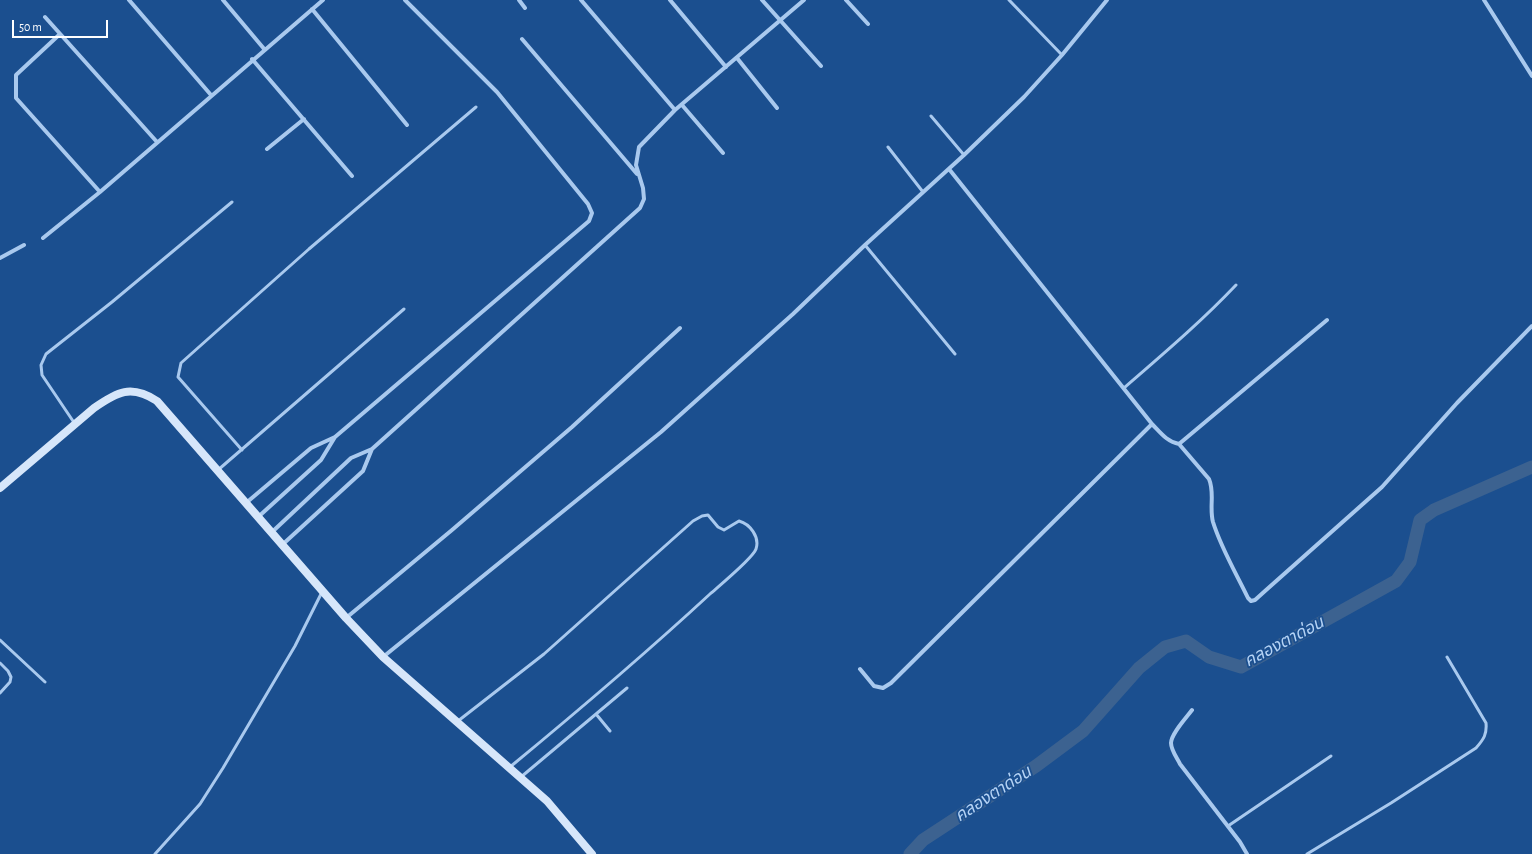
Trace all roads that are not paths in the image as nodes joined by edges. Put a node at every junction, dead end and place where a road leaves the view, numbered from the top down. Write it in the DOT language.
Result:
graph roads {
  1 [pos="129,0"];
  2 [pos="223,0"];
  3 [pos="322,0"];
  4 [pos="406,0"];
  5 [pos="519,0"];
  6 [pos="581,0"];
  7 [pos="670,0"];
  8 [pos="762,0"];
  9 [pos="804,0"];
  10 [pos="846,0"];
  11 [pos="1008,0"];
  12 [pos="1107,0"];
  13 [pos="1484,0"];
  14 [pos="526,8"];
  15 [pos="312,10"];
  16 [pos="46,17"];
  17 [pos="781,21"];
  18 [pos="868,24"];
  19 [pos="60,34"];
  20 [pos="522,39"];
  21 [pos="265,50"];
  22 [pos="1062,55"];
  23 [pos="737,58"];
  24 [pos="252,60"];
  25 [pos="821,66"];
  26 [pos="726,67"];
  27 [pos="1532,76"];
  28 [pos="211,95"];
  29 [pos="682,104"];
  30 [pos="476,107"];
  31 [pos="777,108"];
  32 [pos="675,110"];
  33 [pos="931,116"];
  34 [pos="304,119"];
  35 [pos="407,125"];
  36 [pos="157,142"];
  37 [pos="888,147"];
  38 [pos="267,149"];
  39 [pos="723,154"];
  40 [pos="964,155"];
  41 [pos="949,169"];
  42 [pos="352,176"];
  43 [pos="639,176"];
  44 [pos="100,192"];
  45 [pos="923,192"];
  46 [pos="232,202"];
  47 [pos="43,238"];
  48 [pos="24,245"];
  49 [pos="865,245"];
  50 [pos="0,258"];
  51 [pos="1236,285"];
  52 [pos="404,309"];
  53 [pos="1327,320"];
  54 [pos="1532,326"];
  55 [pos="680,328"];
  56 [pos="955,354"];
  57 [pos="1124,388"];
  58 [pos="75,424"];
  59 [pos="1152,424"];
  60 [pos="335,437"];
  61 [pos="1179,444"];
  62 [pos="372,449"];
  63 [pos="242,450"];
  64 [pos="217,471"];
  65 [pos="0,488"];
  66 [pos="245,504"];
  67 [pos="257,518"];
  68 [pos="270,533"];
  69 [pos="282,545"];
  70 [pos="322,592"];
  71 [pos="346,618"];
  72 [pos="0,640"];
  73 [pos="383,657"];
  74 [pos="1447,657"];
  75 [pos="0,663"];
  76 [pos="860,669"];
  77 [pos="45,682"];
  78 [pos="628,688"];
  79 [pos="0,693"];
  80 [pos="1192,710"];
  81 [pos="596,714"];
  82 [pos="457,722"];
  83 [pos="610,731"];
  84 [pos="1331,756"];
  85 [pos="510,767"];
  86 [pos="521,777"];
  87 [pos="1228,826"];
  88 [pos="155,854"];
  89 [pos="592,854"];
  90 [pos="1247,854"];
  91 [pos="1307,854"];
  1 -- 28 [label="street"];
  2 -- 21 [label="street"];
  3 -- 15 [label="street"];
  4 -- 60 [label="street"];
  5 -- 14 [label="street"];
  6 -- 32 [label="street"];
  7 -- 26 [label="street"];
  8 -- 17 [label="street"];
  9 -- 17 [label="street"];
  10 -- 18 [label="street"];
  11 -- 22 [label="lane"];
  12 -- 22 [label="street"];
  13 -- 27 [label="street"];
  15 -- 21 [label="street"];
  15 -- 35 [label="street"];
  16 -- 19 [label="street"];
  17 -- 23 [label="street"];
  17 -- 25 [label="street"];
  19 -- 36 [label="street"];
  19 -- 44 [label="street"];
  20 -- 43 [label="street"];
  21 -- 24 [label="street"];
  22 -- 40 [label="street"];
  23 -- 26 [label="street"];
  23 -- 31 [label="street"];
  24 -- 28 [label="street"];
  24 -- 34 [label="street"];
  26 -- 29 [label="street"];
  28 -- 36 [label="street"];
  29 -- 32 [label="street"];
  29 -- 39 [label="street"];
  30 -- 63 [label="lane"];
  32 -- 43 [label="street"];
  33 -- 40 [label="lane"];
  34 -- 38 [label="street"];
  34 -- 42 [label="street"];
  36 -- 44 [label="street"];
  37 -- 45 [label="lane"];
  40 -- 41 [label="street"];
  41 -- 45 [label="street"];
  41 -- 57 [label="street"];
  43 -- 62 [label="street"];
  44 -- 47 [label="street"];
  45 -- 49 [label="street"];
  46 -- 58 [label="lane"];
  48 -- 50 [label="street"];
  49 -- 56 [label="lane"];
  49 -- 73 [label="street"];
  51 -- 57 [label="lane"];
  52 -- 63 [label="lane"];
  53 -- 61 [label="street"];
  54 -- 61 [label="street"];
  55 -- 71 [label="street"];
  57 -- 59 [label="street"];
  58 -- 64 [label="street"];
  58 -- 65 [label="street"];
  59 -- 61 [label="street"];
  59 -- 76 [label="street"];
  60 -- 66 [label="street"];
  60 -- 67 [label="street"];
  62 -- 68 [label="street"];
  62 -- 69 [label="street"];
  63 -- 64 [label="lane"];
  64 -- 66 [label="street"];
  66 -- 67 [label="street"];
  67 -- 68 [label="street"];
  68 -- 69 [label="street"];
  69 -- 70 [label="street"];
  70 -- 71 [label="street"];
  70 -- 88 [label="lane"];
  71 -- 73 [label="street"];
  72 -- 77 [label="lane"];
  73 -- 82 [label="street"];
  74 -- 91 [label="lane"];
  75 -- 79 [label="lane"];
  78 -- 81 [label="lane"];
  80 -- 87 [label="street"];
  81 -- 83 [label="lane"];
  81 -- 86 [label="lane"];
  82 -- 85 [label="street"];
  82 -- 85 [label="lane"];
  84 -- 87 [label="lane"];
  85 -- 86 [label="street"];
  86 -- 89 [label="street"];
  87 -- 90 [label="street"];
}
